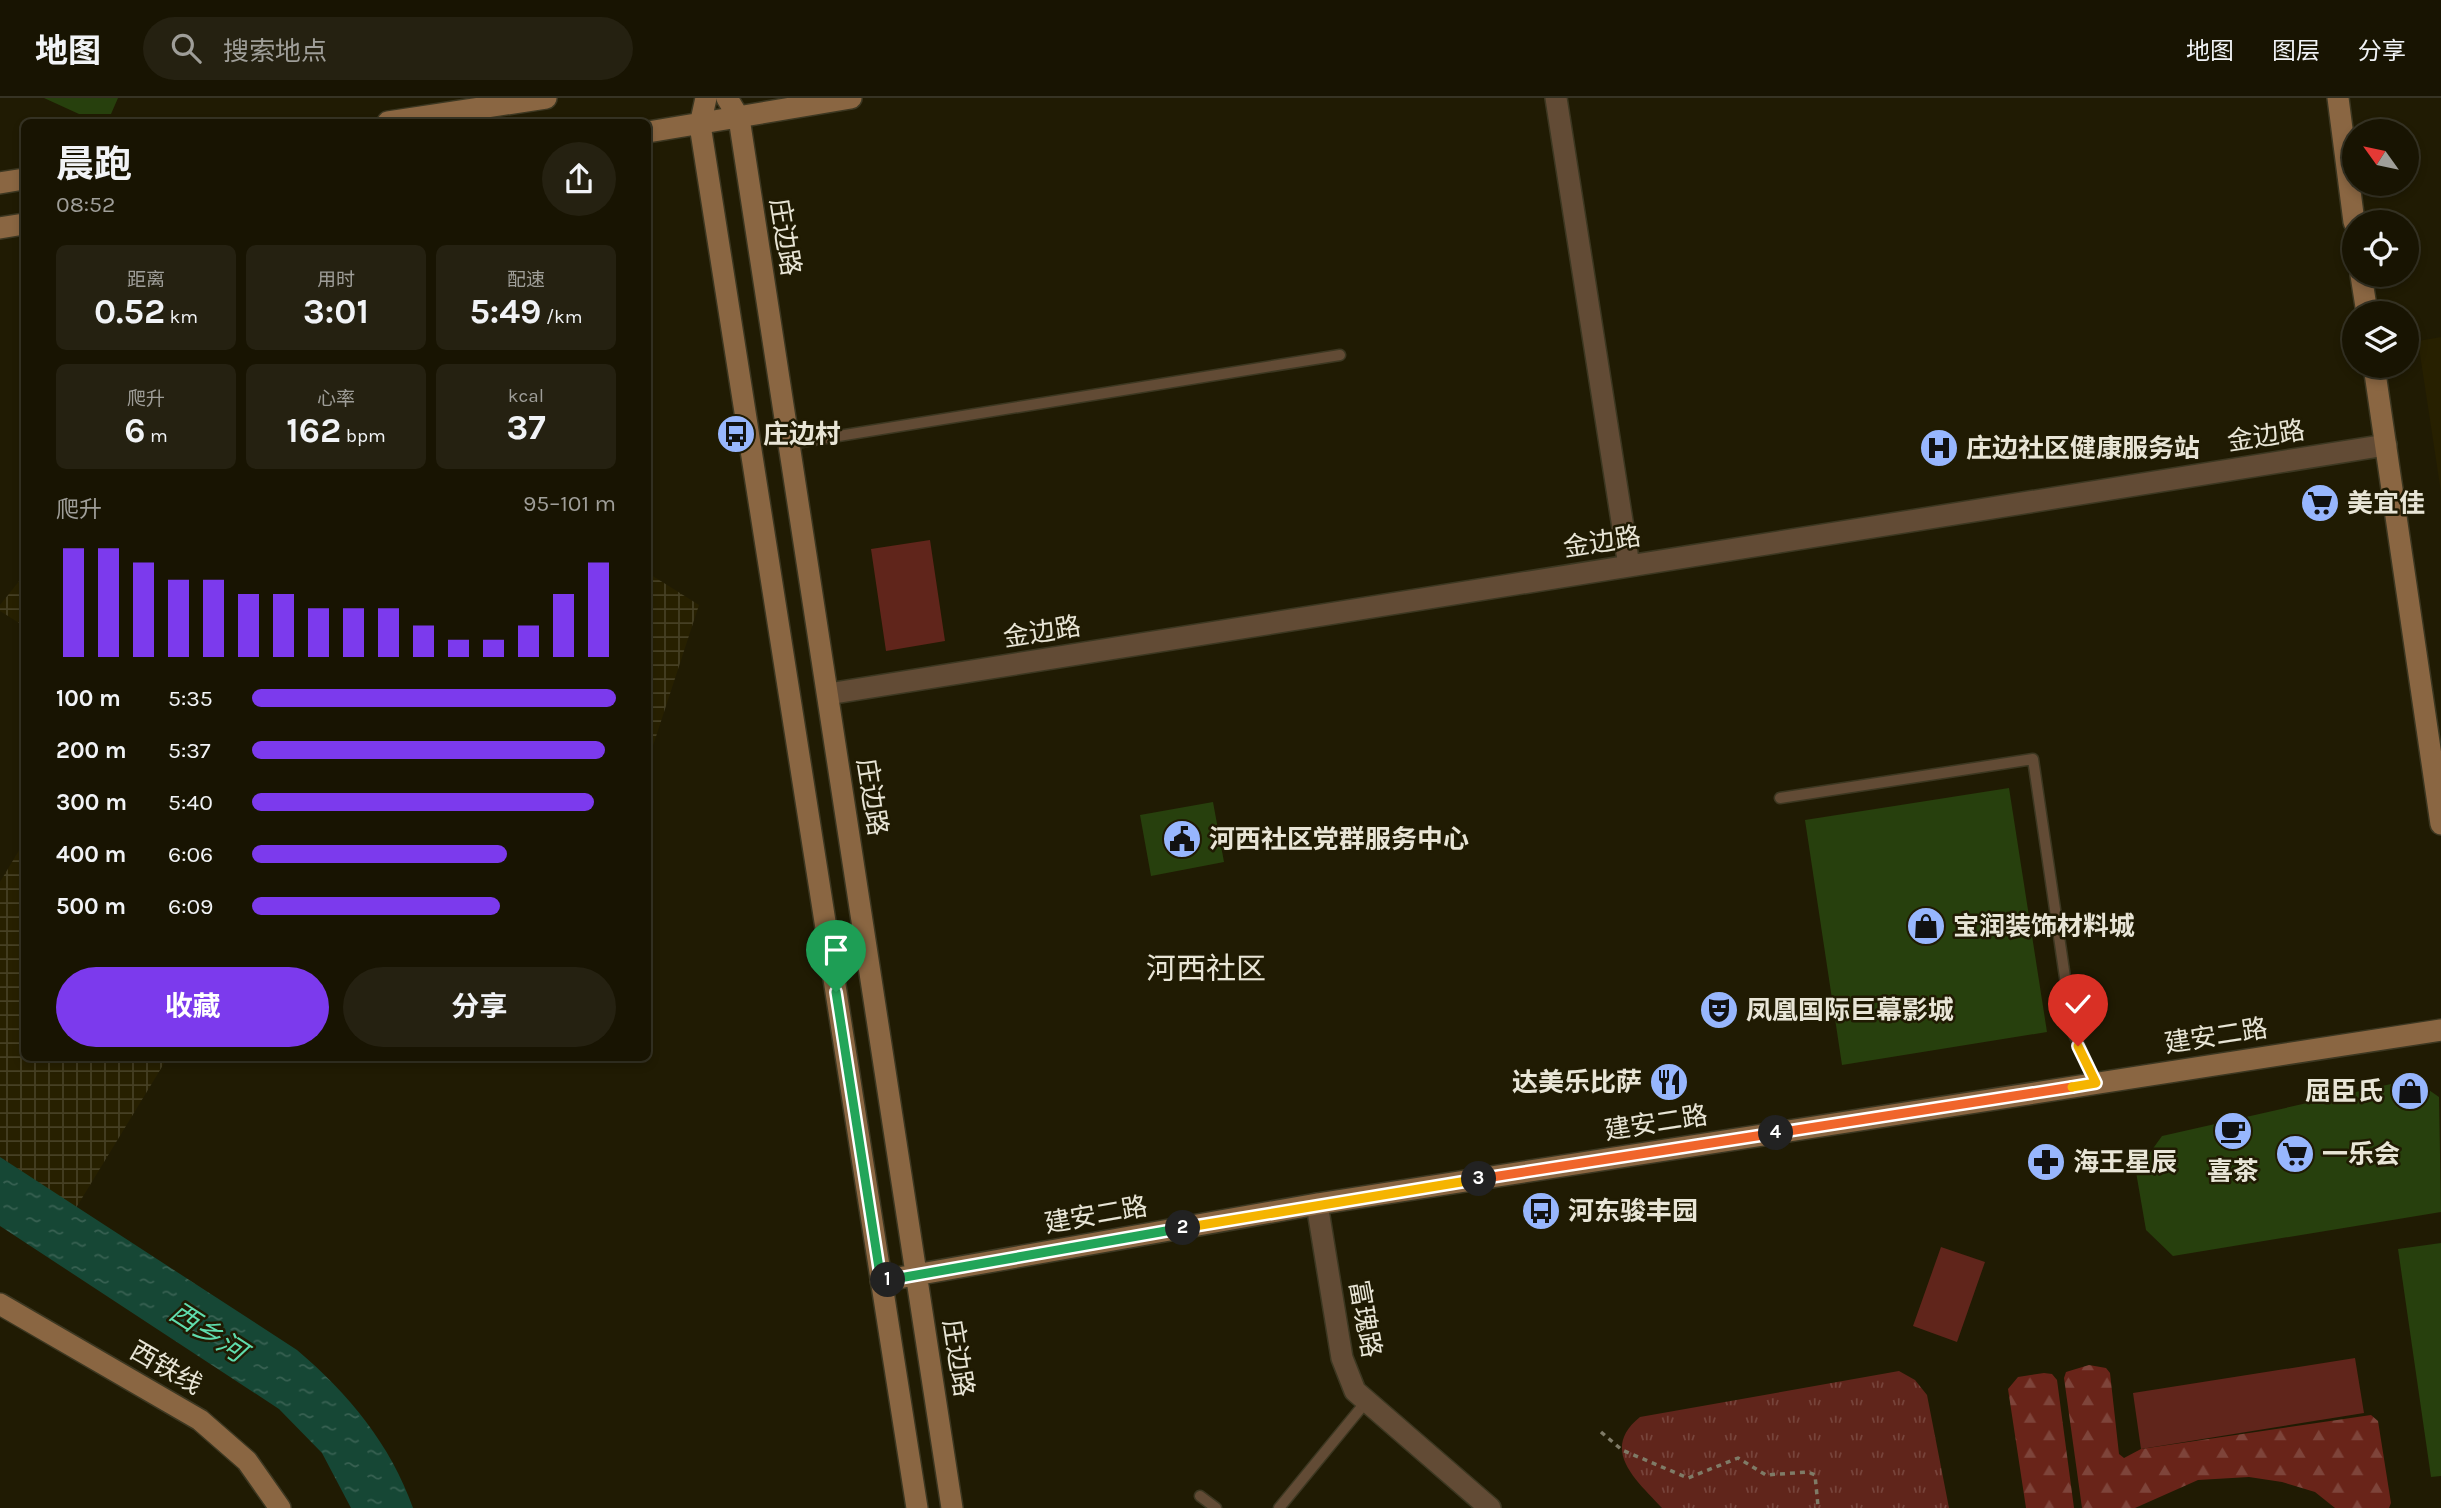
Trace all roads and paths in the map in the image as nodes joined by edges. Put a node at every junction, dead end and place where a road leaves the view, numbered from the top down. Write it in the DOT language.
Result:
graph roads {
  1 [pos="546,98"];
  2 [pos="706,98"];
  3 [pos="727,98"];
  4 [pos="851,98"];
  5 [pos="1556,98"];
  6 [pos="2338,98"];
  7 [pos="738,118"];
  8 [pos="408,119"];
  9 [pos="700,125"];
  10 [pos="651,132"];
  11 [pos="21,180"];
  12 [pos="0,183"];
  13 [pos="2352,210"];
  14 [pos="21,224"];
  15 [pos="0,228"];
  16 [pos="1340,355"];
  17 [pos="2376,378"];
  18 [pos="789,444"];
  19 [pos="2386,445"];
  20 [pos="1629,566"];
  21 [pos="828,694"];
  22 [pos="1780,798"];
  23 [pos="2441,824"];
  24 [pos="2441,1030"];
  25 [pos="2096,1083"];
  26 [pos="1317,1204"];
  27 [pos="917,1275"];
  28 [pos="881,1281"];
  29 [pos="0,1304"];
  30 [pos="1365,1403"];
  31 [pos="1601,1432"];
  32 [pos="1200,1496"];
  33 [pos="280,1508"];
  34 [pos="917,1508"];
  35 [pos="952,1508"];
  36 [pos="1216,1508"];
  37 [pos="1279,1508"];
  38 [pos="1490,1508"];
  39 [pos="1815,1508"];
  1 -- 8 [label="main road"];
  2 -- 9 [label="main road"];
  3 -- 7 [label="main road, 庄边路"];
  4 -- 7 [label="main road"];
  5 -- 20 [label="street"];
  6 -- 13 [label="main road"];
  7 -- 9 [label="main road"];
  7 -- 18 [label="main road, 庄边路"];
  9 -- 10 [label="main road"];
  9 -- 28 [label="main road"];
  11 -- 12 [label="main road"];
  14 -- 15 [label="main road"];
  16 -- 18 [label="lane"];
  17 -- 19 [label="main road"];
  18 -- 21 [label="main road, 庄边路"];
  19 -- 20 [label="street, 金边路"];
  19 -- 23 [label="main road"];
  20 -- 21 [label="street, 金边路"];
  21 -- 27 [label="main road, 庄边路"];
  22 -- 25 [label="lane"];
  24 -- 25 [label="main road, 建安二路"];
  25 -- 26 [label="main road, 建安二路"];
  26 -- 27 [label="main road, 建安二路"];
  26 -- 30 [label="street, 富瑰路"];
  27 -- 28 [label="main road, 建安二路"];
  27 -- 35 [label="main road, 庄边路"];
  28 -- 34 [label="main road"];
  29 -- 33 [label="main road, 西铁线"];
  30 -- 37 [label="lane"];
  30 -- 38 [label="street, 富瑰路"];
  31 -- 39 [label="path"];
  32 -- 36 [label="lane"];
}
